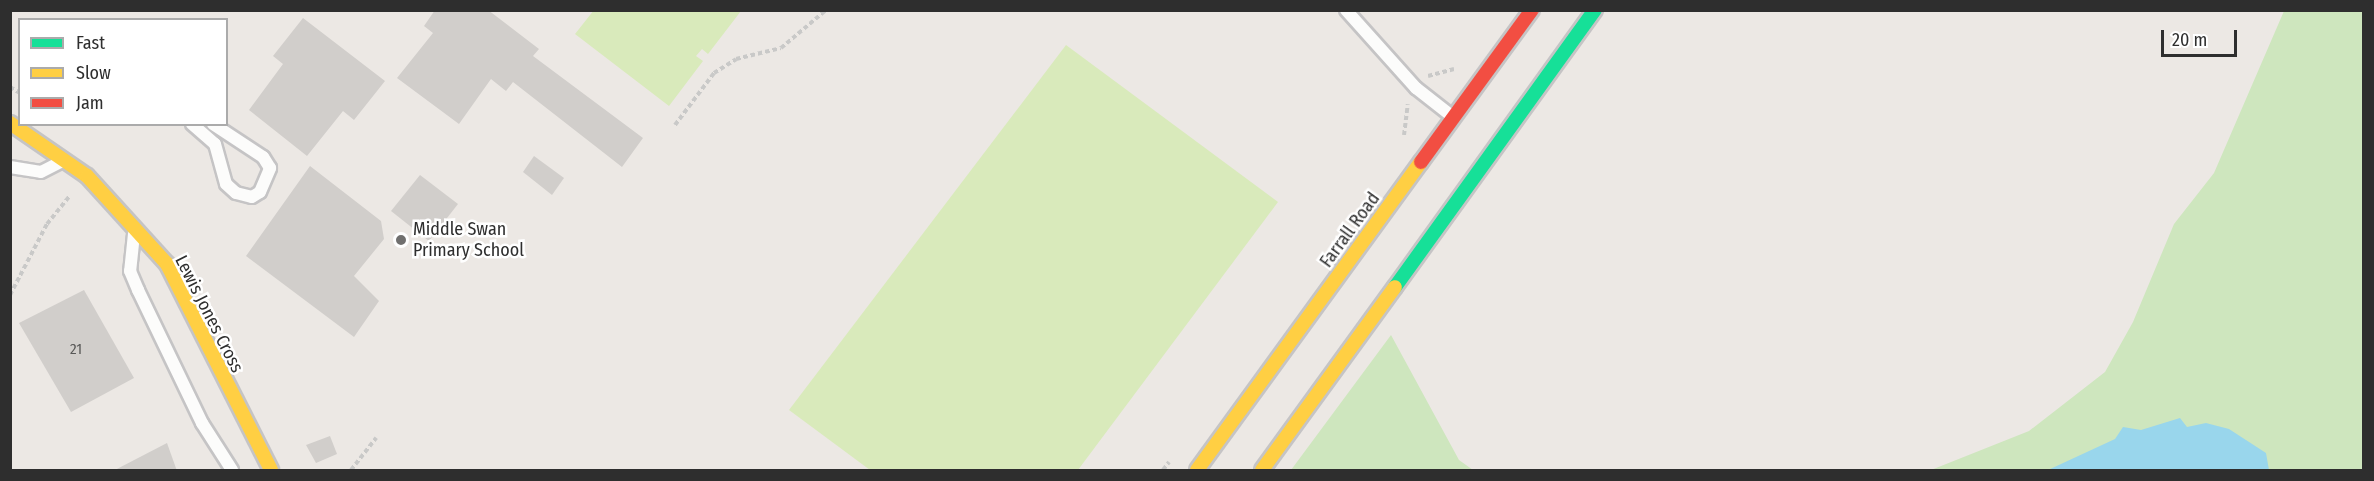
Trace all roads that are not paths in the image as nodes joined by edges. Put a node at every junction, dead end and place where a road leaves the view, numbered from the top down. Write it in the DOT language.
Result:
graph roads {
  1 [pos="1346,10"];
  2 [pos="1532,10"];
  3 [pos="1595,10"];
  4 [pos="1454,118"];
  5 [pos="21,126"];
  6 [pos="194,126"];
  7 [pos="216,126"];
  8 [pos="65,160"];
  9 [pos="10,167"];
  10 [pos="136,230"];
  11 [pos="232,471"];
  12 [pos="271,471"];
  13 [pos="1197,471"];
  14 [pos="1262,471"];
  1 -- 4 [label="lane"];
  2 -- 4 [label="main road, Farrall Road"];
  3 -- 14 [label="main road"];
  4 -- 13 [label="main road, Farrall Road"];
  5 -- 8 [label="main road, Lewis Jones Cross"];
  6 -- 7 [label="lane"];
  8 -- 9 [label="lane"];
  8 -- 10 [label="main road, Lewis Jones Cross"];
  10 -- 11 [label="lane"];
  10 -- 12 [label="main road, Lewis Jones Cross"];
}
